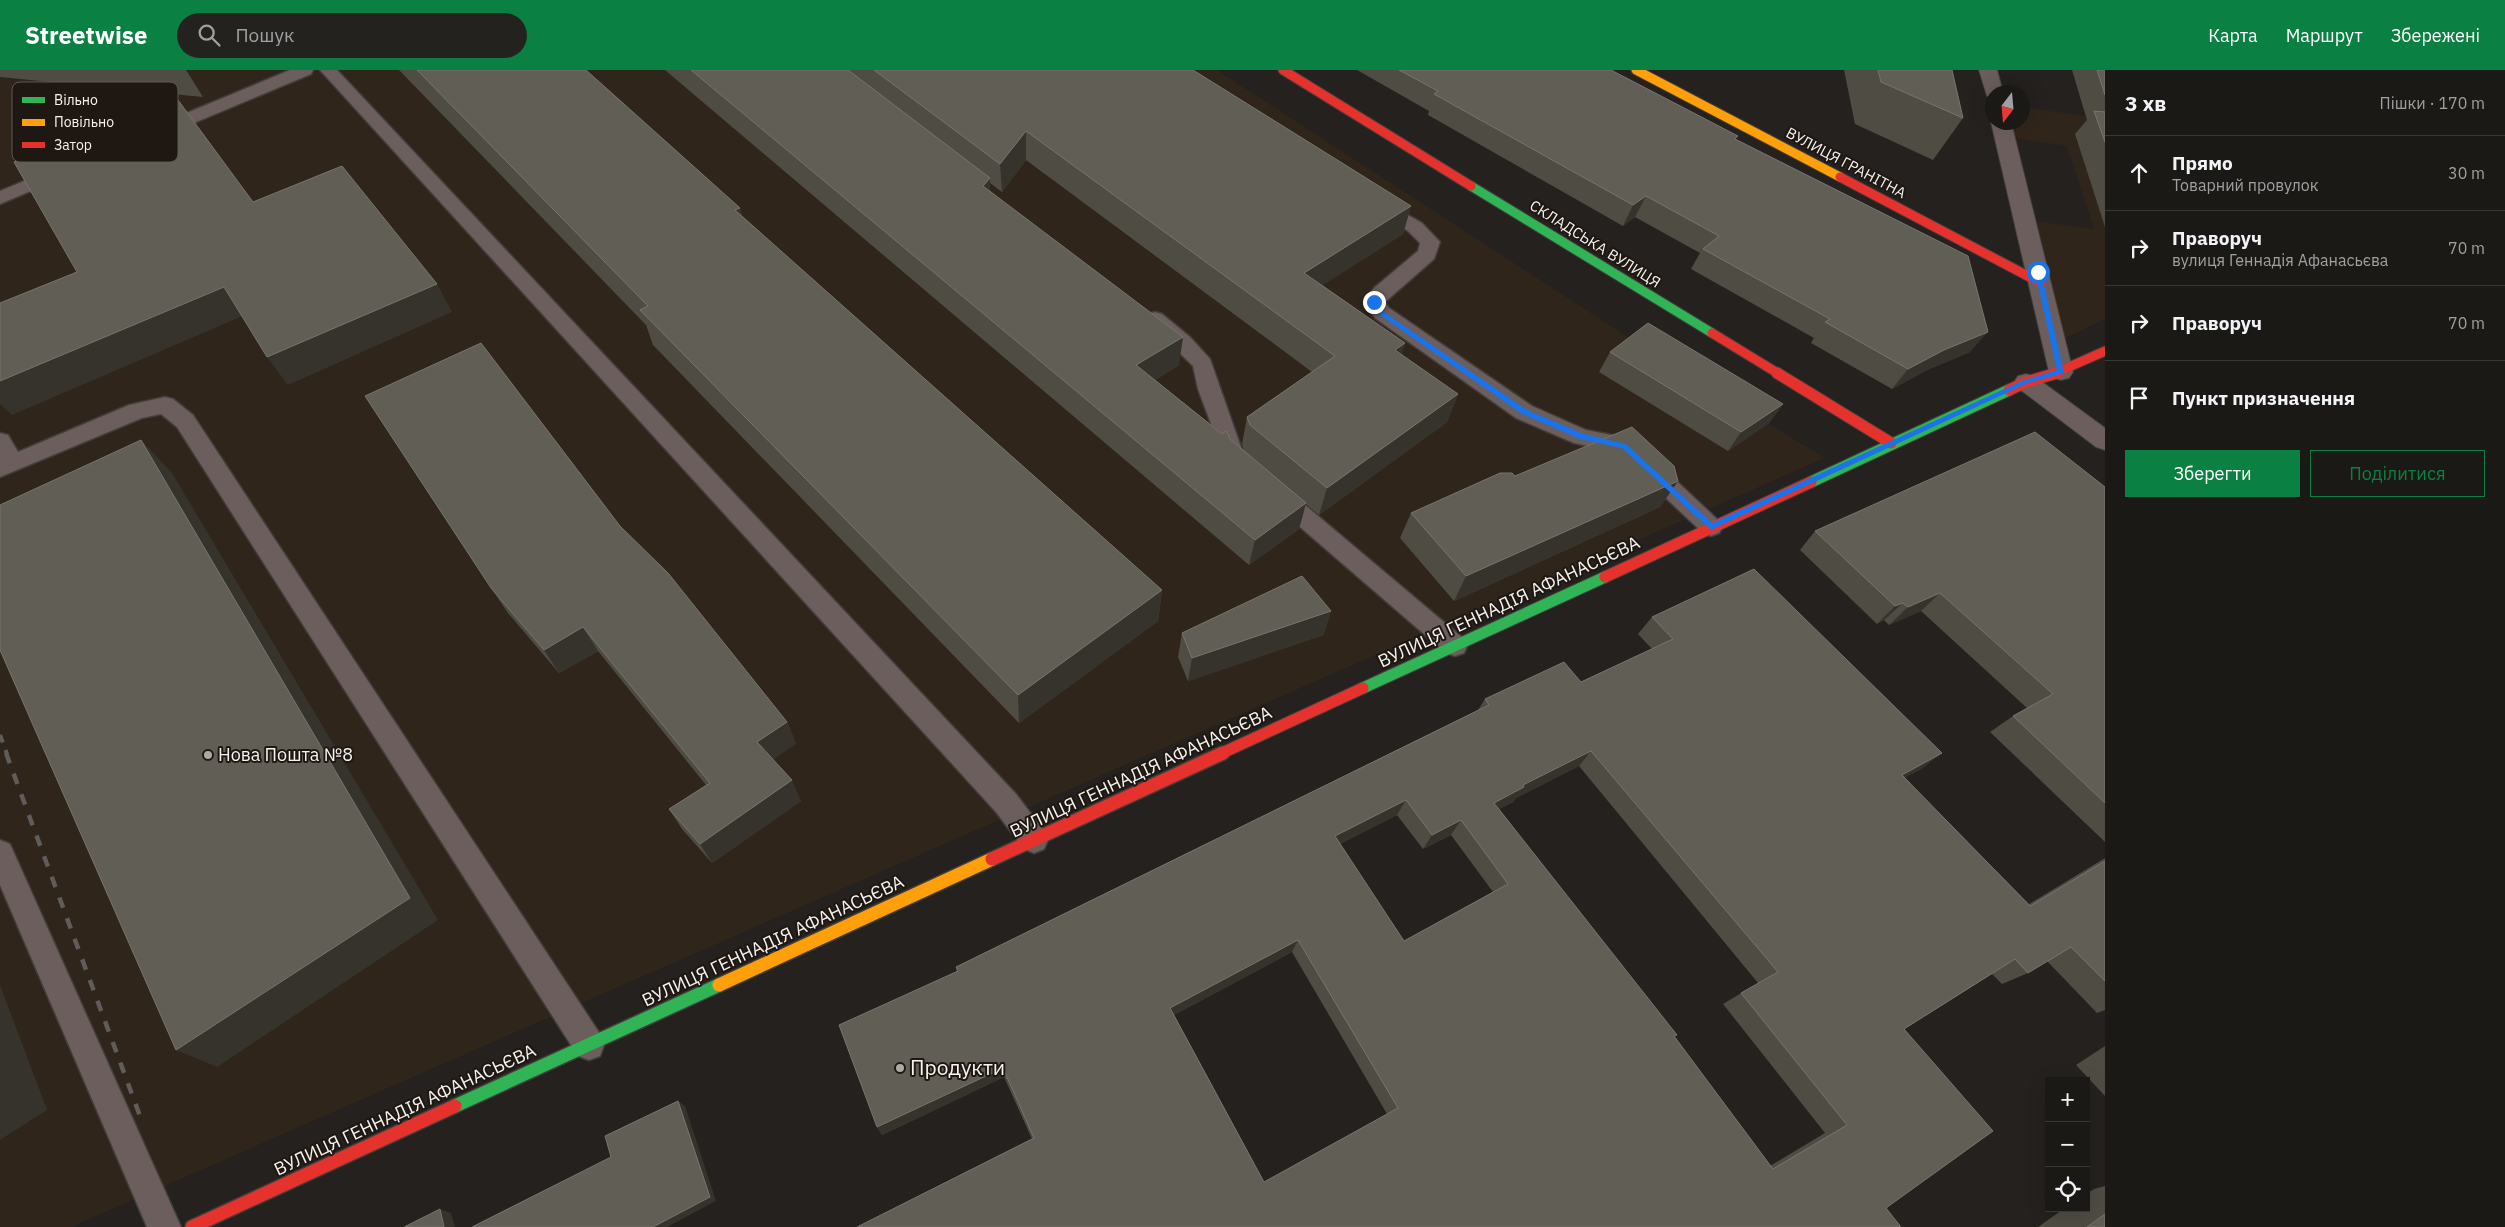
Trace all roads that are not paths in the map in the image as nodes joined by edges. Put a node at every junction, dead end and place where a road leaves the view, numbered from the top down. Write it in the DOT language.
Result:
graph roads {
  1 [pos="305,70"];
  2 [pos="328,70"];
  3 [pos="1283,70"];
  4 [pos="1636,70"];
  5 [pos="1988,70"];
  6 [pos="1992,85"];
  7 [pos="178,123"];
  8 [pos="2003,130"];
  9 [pos="72,168"];
  10 [pos="1365,196"];
  11 [pos="0,198"];
  12 [pos="2041,283"];
  13 [pos="1137,306"];
  14 [pos="2105,351"];
  15 [pos="2061,372"];
  16 [pos="2026,382"];
  17 [pos="2105,440"];
  18 [pos="0,441"];
  19 [pos="1891,443"];
  20 [pos="6,466"];
  21 [pos="1711,527"];
  22 [pos="1455,646"];
  23 [pos="1034,840"];
  24 [pos="0,854"];
  25 [pos="589,1045"];
  26 [pos="164,1227"];
  27 [pos="192,1227"];
  1 -- 7 [label="lane"];
  2 -- 23 [label="lane"];
  3 -- 19 [label="street, СКЛАДСЬКА ВУЛИЦЯ"];
  4 -- 12 [label="street, ВУЛИЦЯ ГРАНІТНА"];
  5 -- 6 [label="street"];
  8 -- 12 [label="street"];
  9 -- 11 [label="lane"];
  10 -- 21 [label="lane"];
  12 -- 15 [label="street"];
  13 -- 22 [label="lane"];
  14 -- 15 [label="street, ВУЛИЦЯ ГЕННАДІЯ АФАНАСЬЄВА"];
  15 -- 16 [label="street, ВУЛИЦЯ ГЕННАДІЯ АФАНАСЬЄВА"];
  16 -- 17 [label="street"];
  16 -- 19 [label="street, ВУЛИЦЯ ГЕННАДІЯ АФАНАСЬЄВА"];
  18 -- 20 [label="lane"];
  19 -- 21 [label="street, ВУЛИЦЯ ГЕННАДІЯ АФАНАСЬЄВА"];
  20 -- 25 [label="lane"];
  21 -- 22 [label="street, ВУЛИЦЯ ГЕННАДІЯ АФАНАСЬЄВА"];
  22 -- 23 [label="street, ВУЛИЦЯ ГЕННАДІЯ АФАНАСЬЄВА"];
  23 -- 25 [label="street, ВУЛИЦЯ ГЕННАДІЯ АФАНАСЬЄВА"];
  24 -- 26 [label="lane"];
  25 -- 27 [label="street, ВУЛИЦЯ ГЕННАДІЯ АФАНАСЬЄВА"];
}
